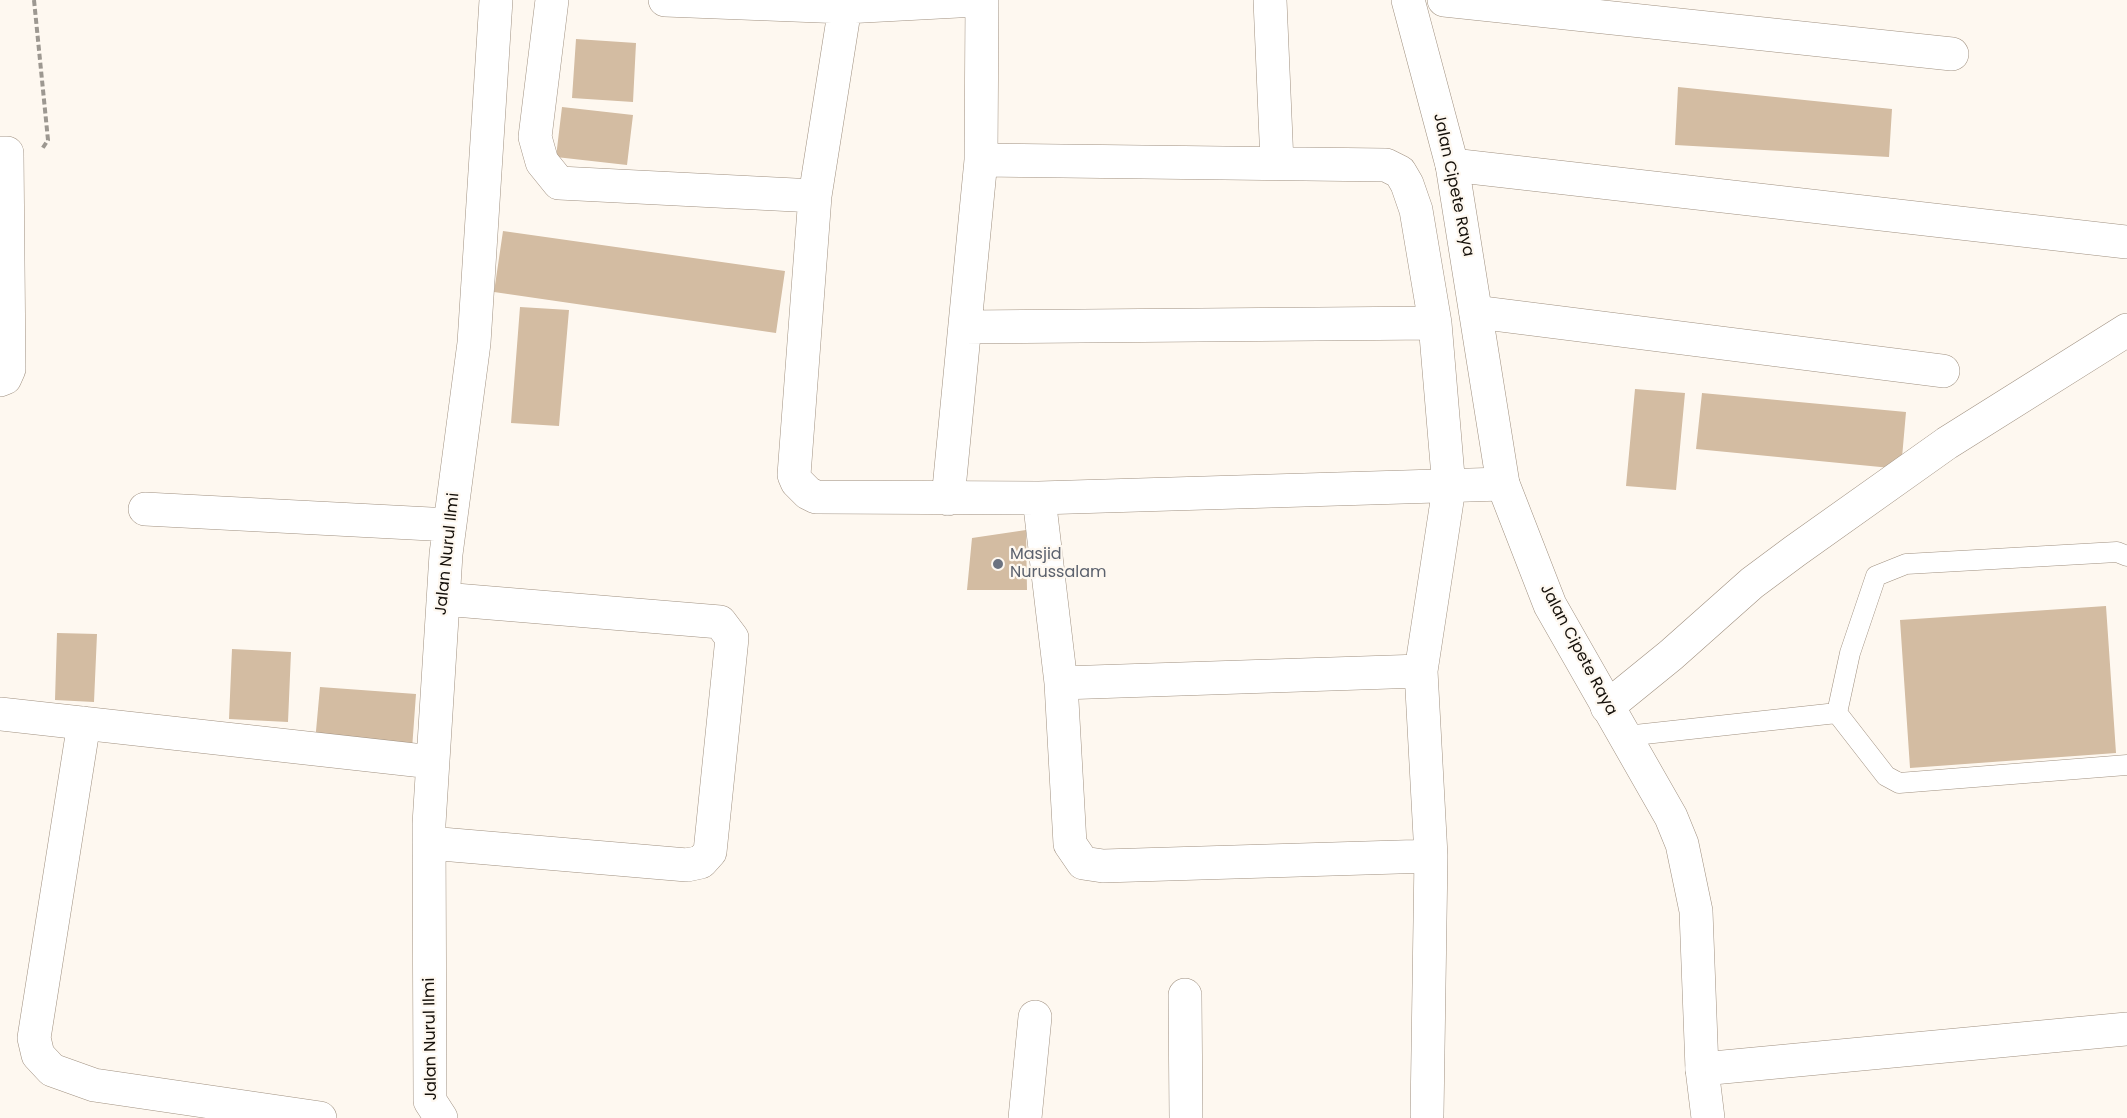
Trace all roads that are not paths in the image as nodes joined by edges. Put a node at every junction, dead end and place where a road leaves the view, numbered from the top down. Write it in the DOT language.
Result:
graph roads {
  1 [pos="496,0"];
  2 [pos="552,0"];
  3 [pos="665,0"];
  4 [pos="976,0"];
  5 [pos="982,0"];
  6 [pos="1270,0"];
  7 [pos="1408,0"];
  8 [pos="1443,0"];
  9 [pos="844,8"];
  10 [pos="1953,54"];
  11 [pos="3,153"];
  12 [pos="981,160"];
  13 [pos="1278,163"];
  14 [pos="1452,165"];
  15 [pos="815,196"];
  16 [pos="2127,242"];
  17 [pos="1476,312"];
  18 [pos="1435,323"];
  19 [pos="965,327"];
  20 [pos="2127,330"];
  21 [pos="1943,370"];
  22 [pos="0,380"];
  23 [pos="1503,484"];
  24 [pos="1449,488"];
  25 [pos="1039,498"];
  26 [pos="948,499"];
  27 [pos="145,509"];
  28 [pos="450,525"];
  29 [pos="2127,555"];
  30 [pos="443,599"];
  31 [pos="1421,671"];
  32 [pos="1062,683"];
  33 [pos="1607,707"];
  34 [pos="1837,713"];
  35 [pos="0,714"];
  36 [pos="84,723"];
  37 [pos="1626,736"];
  38 [pos="432,762"];
  39 [pos="2127,765"];
  40 [pos="429,843"];
  41 [pos="1431,856"];
  42 [pos="1185,995"];
  43 [pos="1035,1017"];
  44 [pos="2127,1029"];
  45 [pos="1702,1068"];
  46 [pos="149,1106"];
  47 [pos="430,1115"];
  48 [pos="1427,1115"];
  49 [pos="320,1118"];
  50 [pos="1025,1118"];
  51 [pos="1186,1118"];
  52 [pos="1708,1118"];
  1 -- 28 [label="street, Jalan Nurul Ilmi"];
  2 -- 15 [label="street"];
  3 -- 9 [label="street"];
  4 -- 9 [label="street"];
  5 -- 12 [label="street"];
  6 -- 13 [label="street"];
  7 -- 14 [label="street, Jalan Cipete Raya"];
  8 -- 10 [label="street"];
  9 -- 15 [label="street"];
  11 -- 22 [label="street"];
  12 -- 13 [label="street"];
  12 -- 19 [label="street"];
  13 -- 18 [label="street"];
  14 -- 16 [label="street"];
  14 -- 17 [label="street, Jalan Cipete Raya"];
  15 -- 26 [label="street"];
  17 -- 21 [label="street"];
  17 -- 23 [label="street, Jalan Cipete Raya"];
  18 -- 19 [label="street"];
  18 -- 24 [label="street"];
  19 -- 26 [label="street"];
  20 -- 33 [label="street"];
  23 -- 24 [label="street"];
  23 -- 33 [label="street, Jalan Cipete Raya"];
  24 -- 25 [label="street"];
  24 -- 31 [label="street"];
  25 -- 26 [label="street"];
  25 -- 32 [label="street"];
  27 -- 28 [label="street"];
  28 -- 30 [label="street, Jalan Nurul Ilmi"];
  29 -- 34 [label="lane"];
  30 -- 38 [label="street, Jalan Nurul Ilmi"];
  30 -- 40 [label="street"];
  31 -- 32 [label="street"];
  31 -- 41 [label="street"];
  32 -- 41 [label="street"];
  33 -- 37 [label="street, Jalan Cipete Raya"];
  34 -- 37 [label="lane"];
  34 -- 39 [label="lane"];
  35 -- 36 [label="street"];
  36 -- 38 [label="street"];
  36 -- 46 [label="street"];
  37 -- 45 [label="street, Jalan Cipete Raya"];
  38 -- 40 [label="street, Jalan Nurul Ilmi"];
  40 -- 47 [label="street, Jalan Nurul Ilmi"];
  41 -- 48 [label="street"];
  42 -- 51 [label="street"];
  43 -- 50 [label="street"];
  44 -- 45 [label="street"];
  45 -- 52 [label="street, Jalan Cipete Raya"];
  46 -- 49 [label="street"];
}
